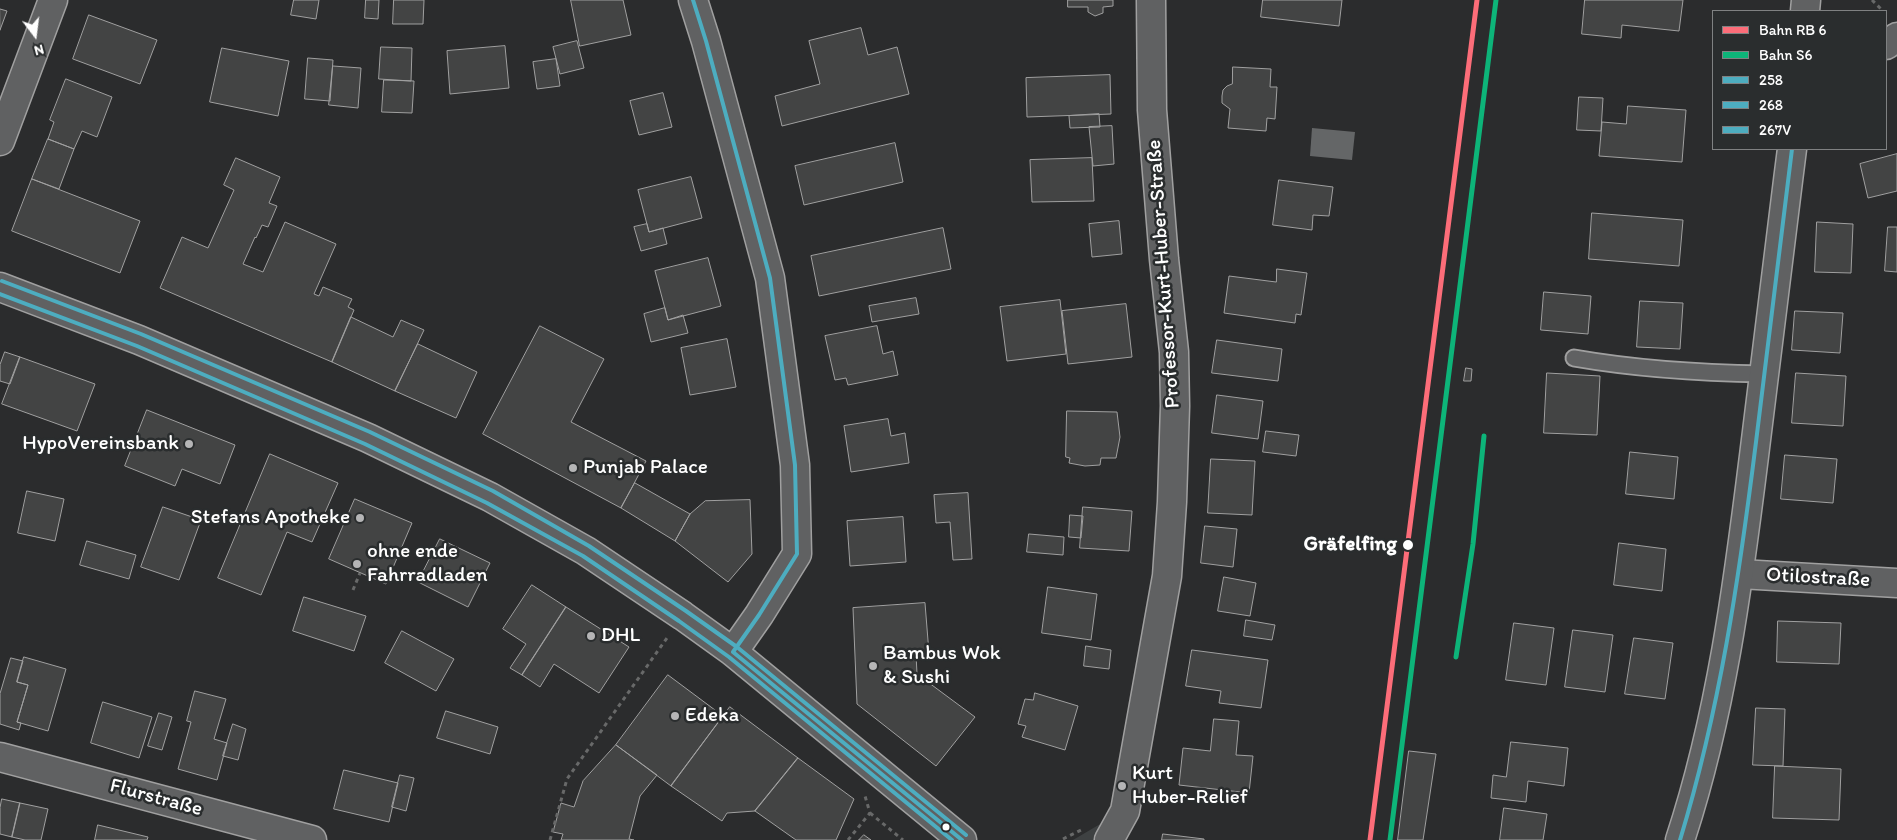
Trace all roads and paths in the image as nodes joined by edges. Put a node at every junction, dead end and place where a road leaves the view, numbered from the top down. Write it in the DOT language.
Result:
graph roads {
  1 [pos="54,0"];
  2 [pos="693,0"];
  3 [pos="1151,0"];
  4 [pos="1872,0"];
  5 [pos="1882,10"];
  6 [pos="0,141"];
  7 [pos="1792,150"];
  8 [pos="0,286"];
  9 [pos="1574,358"];
  10 [pos="1764,374"];
  11 [pos="360,573"];
  12 [pos="1740,574"];
  13 [pos="1897,582"];
  14 [pos="353,590"];
  15 [pos="733,652"];
  16 [pos="650,663"];
  17 [pos="0,757"];
  18 [pos="870,766"];
  19 [pos="870,813"];
  20 [pos="312,840"];
  21 [pos="550,840"];
  22 [pos="848,840"];
  23 [pos="903,840"];
  24 [pos="962,840"];
  25 [pos="1109,840"];
  26 [pos="1680,840"];
  1 -- 6 [label="street"];
  2 -- 15 [label="street"];
  3 -- 25 [label="street, Professor-Kurt-Huber-Straße"];
  4 -- 5 [label="path"];
  7 -- 10 [label="street"];
  8 -- 15 [label="street"];
  9 -- 10 [label="lane"];
  10 -- 12 [label="street"];
  11 -- 14 [label="path"];
  12 -- 13 [label="street, Otilostraße"];
  12 -- 26 [label="street"];
  15 -- 18 [label="street"];
  16 -- 21 [label="path"];
  17 -- 20 [label="street, Flurstraße"];
  18 -- 19 [label="path"];
  18 -- 24 [label="street"];
  19 -- 22 [label="path"];
  19 -- 23 [label="path"];
}
